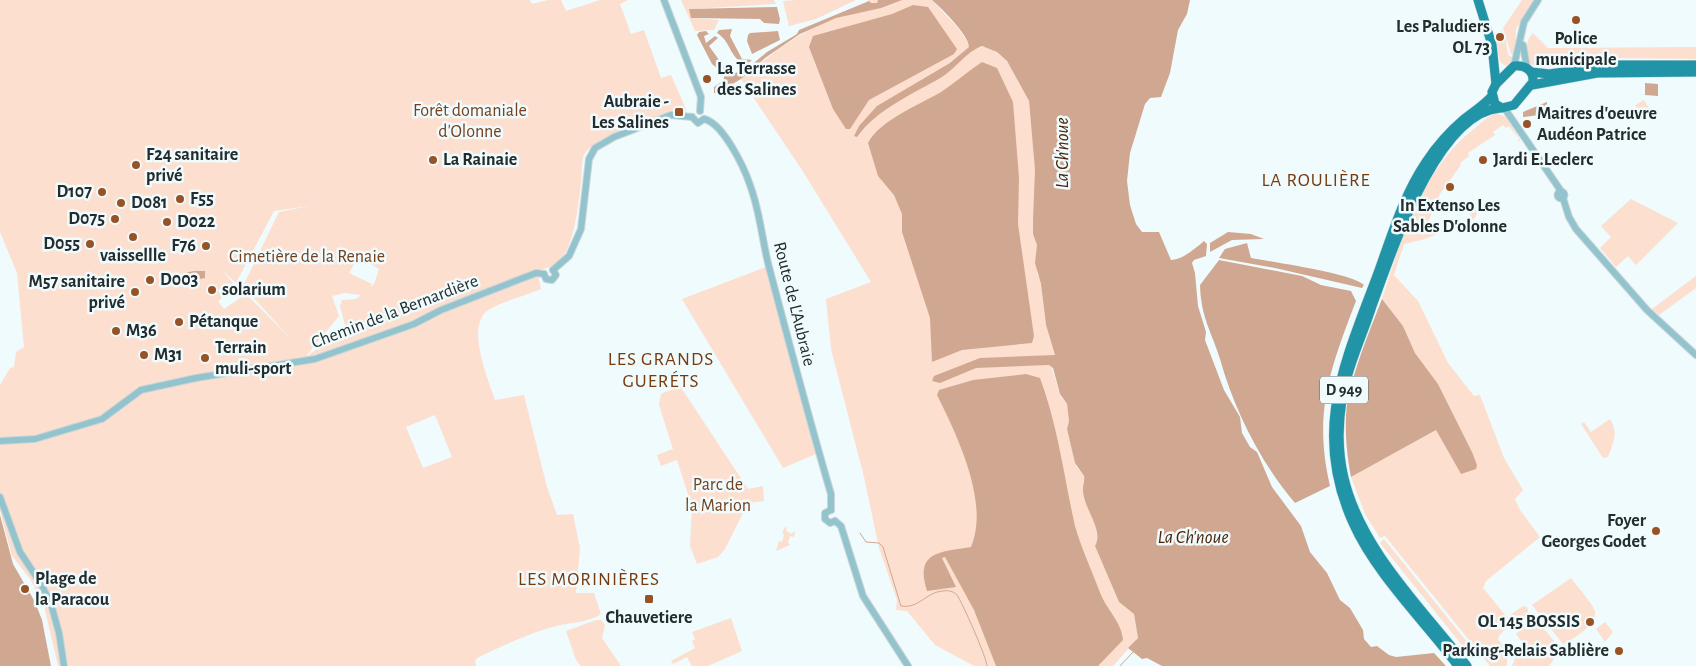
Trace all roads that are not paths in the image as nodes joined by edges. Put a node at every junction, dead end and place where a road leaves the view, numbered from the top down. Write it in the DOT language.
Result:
graph roads {
  1 [pos="664,0"];
  2 [pos="1478,0"];
  3 [pos="1538,0"];
  4 [pos="1522,35"];
  5 [pos="1494,56"];
  6 [pos="1696,65"];
  7 [pos="1513,67"];
  8 [pos="1529,70"];
  9 [pos="1696,72"];
  10 [pos="1496,84"];
  11 [pos="1532,85"];
  12 [pos="1492,96"];
  13 [pos="1514,105"];
  14 [pos="1502,108"];
  15 [pos="700,111"];
  16 [pos="692,117"];
  17 [pos="704,119"];
  18 [pos="1513,123"];
  19 [pos="553,270"];
  20 [pos="544,274"];
  21 [pos="1696,355"];
  22 [pos="0,442"];
  23 [pos="0,497"];
  24 [pos="831,510"];
  25 [pos="835,521"];
  26 [pos="64,666"];
  27 [pos="908,666"];
  28 [pos="1458,666"];
  29 [pos="1467,666"];
  1 -- 15 [label="street"];
  2 -- 5 [label="main road"];
  3 -- 4 [label="street"];
  4 -- 7 [label="street"];
  4 -- 8 [label="street"];
  5 -- 7 [label="main road"];
  5 -- 10 [label="main road"];
  6 -- 8 [label="main road"];
  7 -- 8 [label="main road"];
  7 -- 10 [label="main road"];
  8 -- 11 [label="main road"];
  9 -- 11 [label="main road"];
  10 -- 12 [label="main road"];
  11 -- 13 [label="main road"];
  12 -- 14 [label="main road"];
  12 -- 28 [label="main road, D 949"];
  13 -- 14 [label="main road"];
  13 -- 18 [label="street"];
  14 -- 18 [label="street"];
  14 -- 29 [label="main road, D 949"];
  15 -- 16 [label="street"];
  15 -- 17 [label="street"];
  16 -- 17 [label="street"];
  16 -- 19 [label="street"];
  17 -- 24 [label="street, Route de L'Aubraie"];
  18 -- 21 [label="street"];
  19 -- 20 [label="street"];
  19 -- 20 [label="street"];
  20 -- 22 [label="street, Chemin de la Bernardière"];
  23 -- 26 [label="street"];
  24 -- 25 [label="street"];
  24 -- 25 [label="street"];
  25 -- 27 [label="street"];
}
